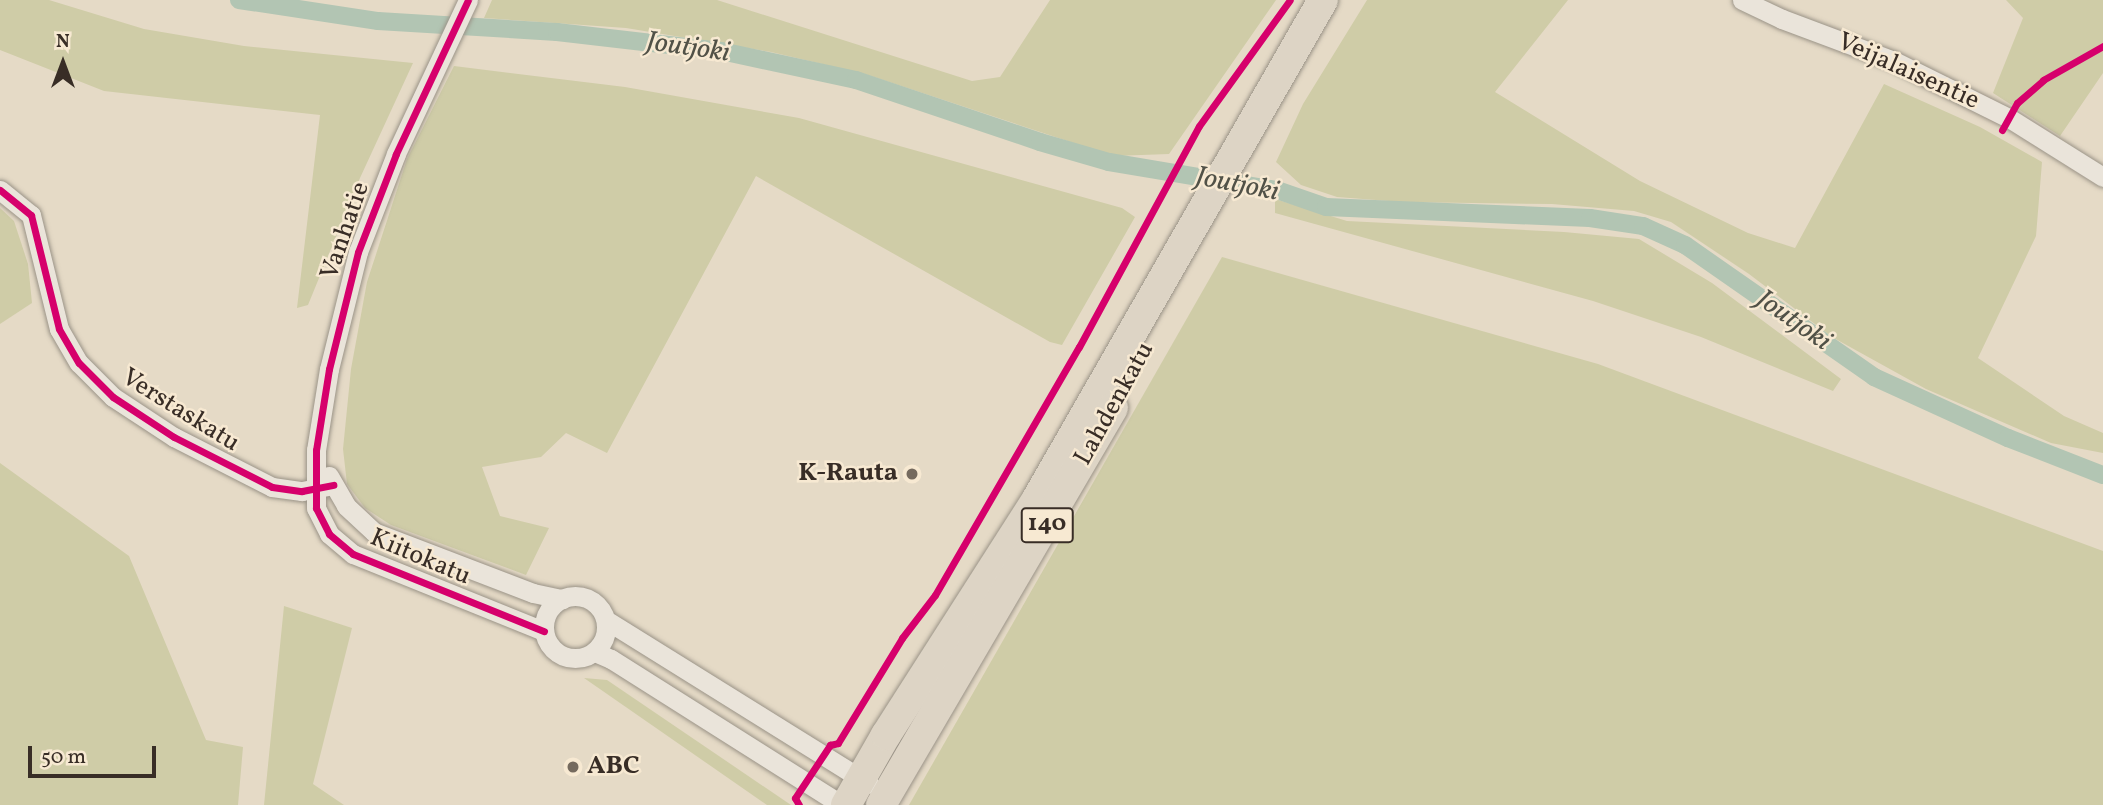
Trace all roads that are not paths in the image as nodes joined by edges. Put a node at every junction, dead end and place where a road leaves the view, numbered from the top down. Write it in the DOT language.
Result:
graph roads {
  1 [pos="1322,0"];
  2 [pos="1344,0"];
  3 [pos="1742,0"];
  4 [pos="466,3"];
  5 [pos="1244,152"];
  6 [pos="2103,177"];
  7 [pos="0,191"];
  8 [pos="1197,237"];
  9 [pos="324,488"];
  10 [pos="562,599"];
  11 [pos="606,620"];
  12 [pos="544,631"];
  13 [pos="595,652"];
  14 [pos="861,779"];
  15 [pos="884,800"];
  16 [pos="844,805"];
  1 -- 5 [label="main road, Lahdenkatu / 140"];
  2 -- 5 [label="main road, Lahdenkatu / 140"];
  3 -- 6 [label="street, Veijalaisentie"];
  4 -- 9 [label="street, Vanhatie"];
  5 -- 8 [label="main road, Lahdenkatu / 140"];
  7 -- 9 [label="street, Verstaskatu"];
  8 -- 14 [label="main road, Lahdenkatu"];
  8 -- 15 [label="main road, Lahdenkatu / 140"];
  9 -- 10 [label="street, Kiitokatu"];
  9 -- 12 [label="street, Kiitokatu"];
  10 -- 11 [label="street"];
  10 -- 12 [label="street"];
  11 -- 13 [label="street"];
  11 -- 14 [label="street"];
  12 -- 13 [label="street"];
  13 -- 16 [label="street"];
  14 -- 15 [label="street"];
  14 -- 16 [label="main road, Lahdenkatu"];
}
